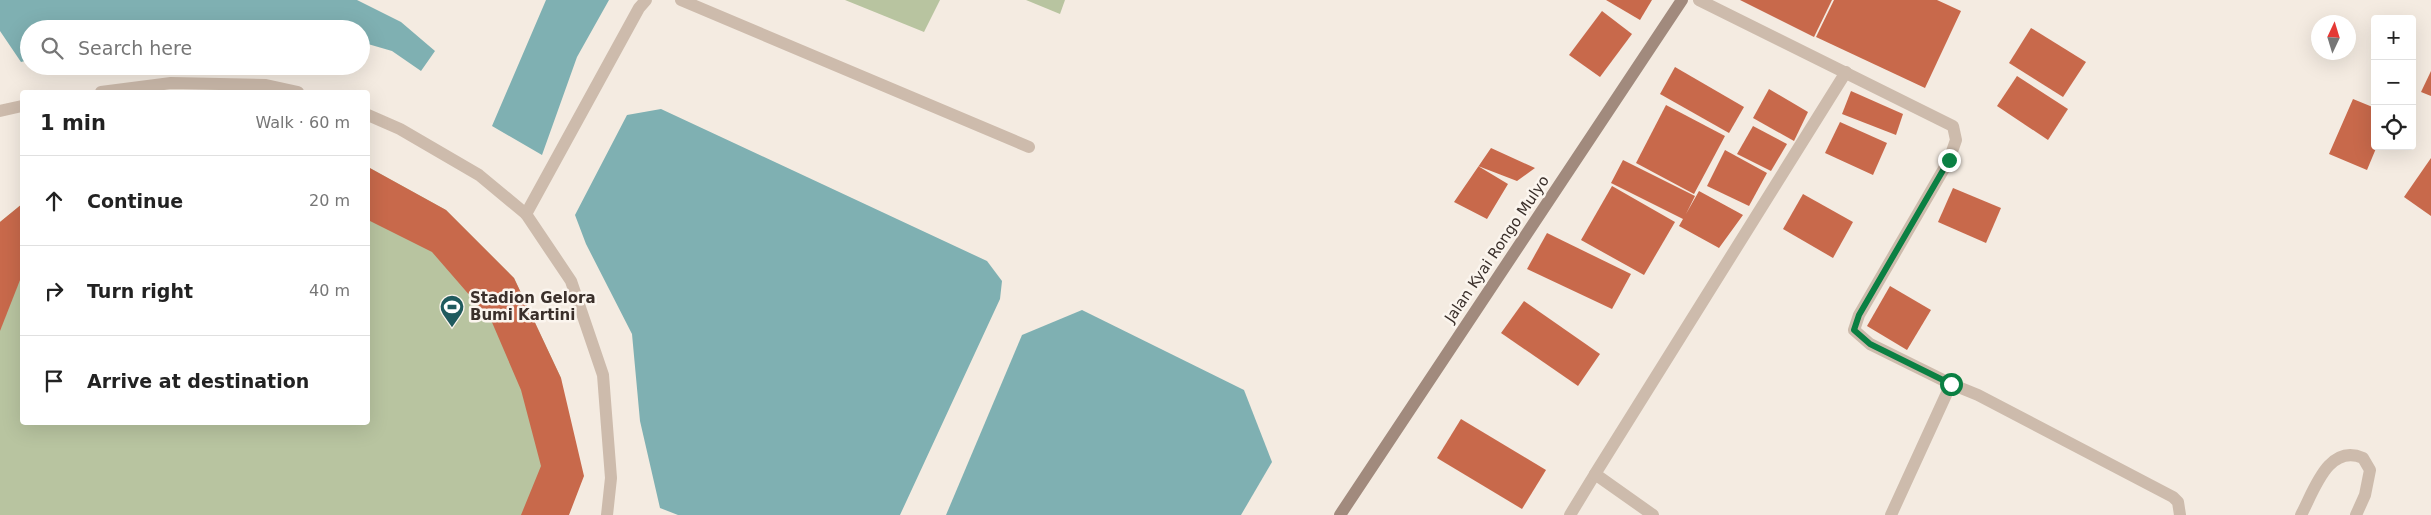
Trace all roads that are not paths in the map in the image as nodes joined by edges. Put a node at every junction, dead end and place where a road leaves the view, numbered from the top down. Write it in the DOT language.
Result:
graph roads {
  1 [pos="646,0"];
  2 [pos="680,0"];
  3 [pos="1682,0"];
  4 [pos="1699,0"];
  5 [pos="1846,72"];
  6 [pos="117,90"];
  7 [pos="289,90"];
  8 [pos="20,106"];
  9 [pos="0,111"];
  10 [pos="370,116"];
  11 [pos="1029,147"];
  12 [pos="526,214"];
  13 [pos="1951,384"];
  14 [pos="1596,474"];
  15 [pos="607,515"];
  16 [pos="1340,515"];
  17 [pos="1570,515"];
  18 [pos="1653,515"];
  19 [pos="1891,515"];
  20 [pos="2180,515"];
  21 [pos="2301,515"];
  22 [pos="2356,515"];
  1 -- 12 [label="street"];
  2 -- 11 [label="street"];
  3 -- 16 [label="street, Jalan Kyai Rongo Mulyo"];
  4 -- 5 [label="street"];
  5 -- 13 [label="street"];
  5 -- 14 [label="street"];
  6 -- 7 [label="street"];
  8 -- 9 [label="street"];
  10 -- 12 [label="street"];
  12 -- 15 [label="street"];
  13 -- 19 [label="street"];
  13 -- 20 [label="street"];
  14 -- 17 [label="street"];
  14 -- 18 [label="street"];
  21 -- 22 [label="street"];
}
